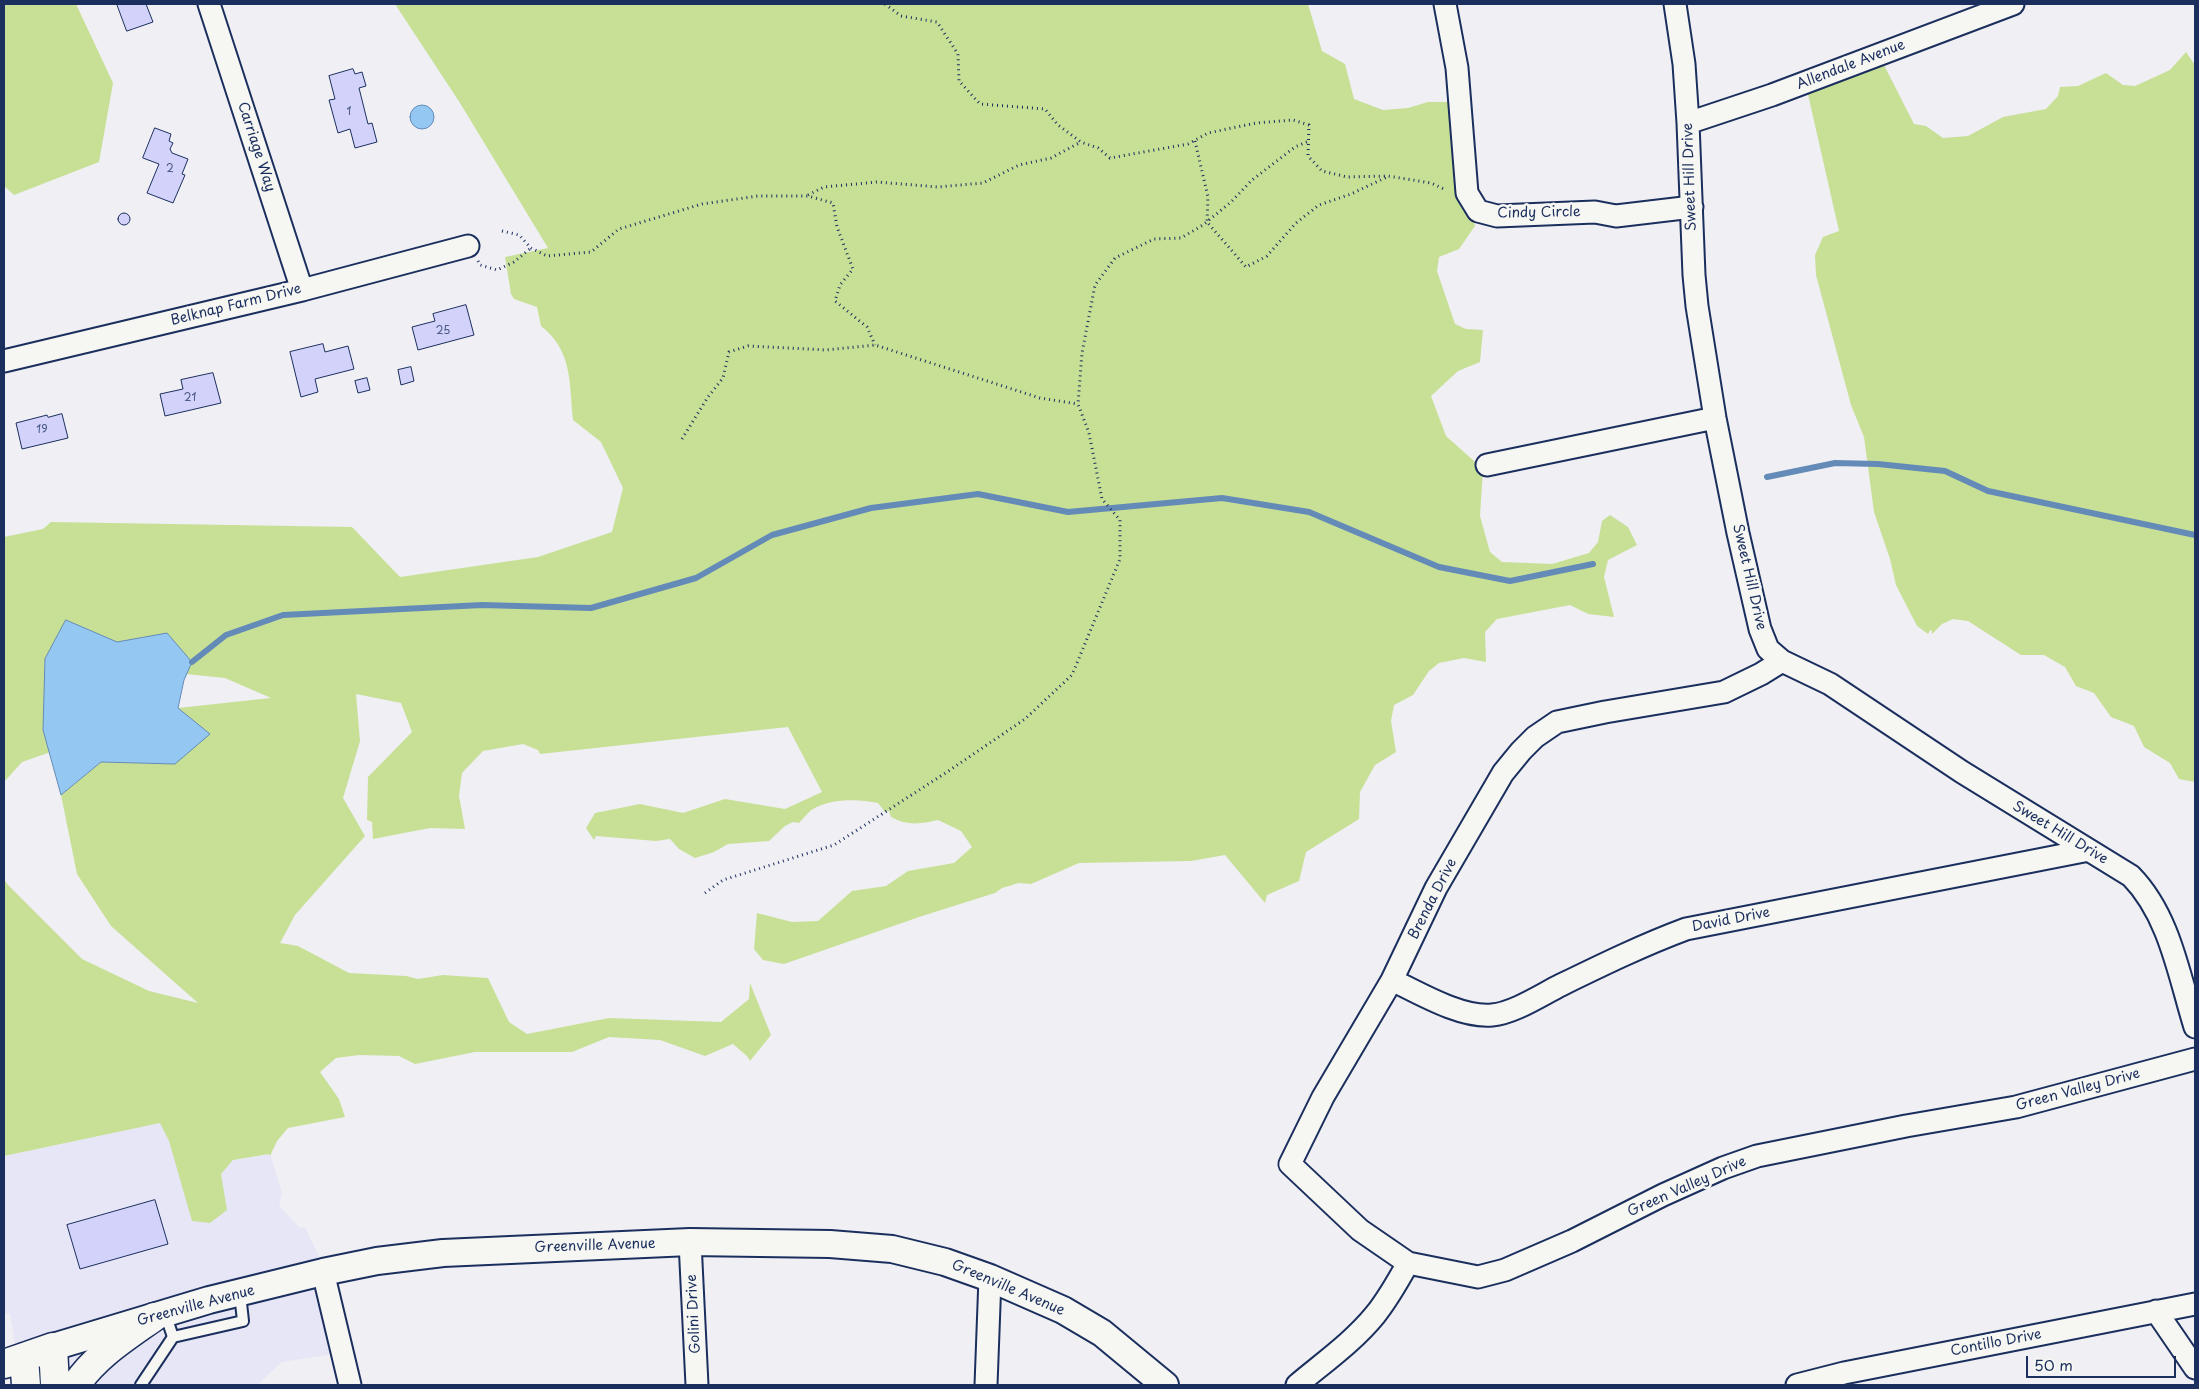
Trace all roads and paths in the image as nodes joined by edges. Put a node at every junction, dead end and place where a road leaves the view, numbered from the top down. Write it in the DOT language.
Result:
graph roads {
  1 [pos="209,4"];
  2 [pos="885,4"];
  3 [pos="1445,4"];
  4 [pos="1674,4"];
  5 [pos="2012,4"];
  6 [pos="1688,123"];
  7 [pos="1195,141"];
  8 [pos="1309,141"];
  9 [pos="1081,142"];
  10 [pos="1388,176"];
  11 [pos="1467,193"];
  12 [pos="808,196"];
  13 [pos="1692,207"];
  14 [pos="1207,222"];
  15 [pos="502,231"];
  16 [pos="468,246"];
  17 [pos="531,248"];
  18 [pos="302,290"];
  19 [pos="875,345"];
  20 [pos="4,361"];
  21 [pos="1078,404"];
  22 [pos="1715,418"];
  23 [pos="682,439"];
  24 [pos="1487,465"];
  25 [pos="1782,661"];
  26 [pos="2089,850"];
  27 [pos="705,893"];
  28 [pos="1392,980"];
  29 [pos="2195,1027"];
  30 [pos="2195,1059"];
  31 [pos="690,1242"];
  32 [pos="1408,1263"];
  33 [pos="323,1272"];
  34 [pos="990,1278"];
  35 [pos="2195,1304"];
  36 [pos="2156,1311"];
  37 [pos="164,1323"];
  38 [pos="53,1347"];
  39 [pos="14,1360"];
  40 [pos="2195,1368"];
  41 [pos="26,1385"];
  42 [pos="55,1385"];
  43 [pos="76,1385"];
  44 [pos="141,1385"];
  45 [pos="350,1385"];
  46 [pos="697,1385"];
  47 [pos="986,1385"];
  48 [pos="1165,1385"];
  49 [pos="1297,1385"];
  50 [pos="1797,1385"];
  1 -- 18 [label="street, Carriage Way"];
  2 -- 9 [label="path"];
  3 -- 11 [label="street"];
  4 -- 6 [label="street, Sweet Hill Drive"];
  5 -- 6 [label="street, Allendale Avenue"];
  6 -- 13 [label="street, Sweet Hill Drive"];
  7 -- 8 [label="path"];
  7 -- 9 [label="path"];
  7 -- 14 [label="path"];
  8 -- 10 [label="path"];
  8 -- 14 [label="path"];
  9 -- 12 [label="path"];
  10 -- 11 [label="path"];
  10 -- 14 [label="path"];
  11 -- 13 [label="street, Cindy Circle"];
  12 -- 17 [label="path"];
  12 -- 19 [label="path"];
  13 -- 22 [label="street, Sweet Hill Drive"];
  14 -- 21 [label="path"];
  15 -- 17 [label="path"];
  16 -- 17 [label="path"];
  16 -- 18 [label="street, Belknap Farm Drive"];
  18 -- 20 [label="street, Belknap Farm Drive"];
  19 -- 21 [label="path"];
  19 -- 23 [label="path"];
  21 -- 27 [label="path"];
  22 -- 24 [label="street"];
  22 -- 25 [label="street, Sweet Hill Drive"];
  25 -- 26 [label="street, Sweet Hill Drive"];
  25 -- 28 [label="street, Brenda Drive"];
  26 -- 28 [label="street, David Drive"];
  26 -- 29 [label="street, Sweet Hill Drive"];
  28 -- 32 [label="street, Brenda Drive"];
  30 -- 32 [label="street, Green Valley Drive"];
  31 -- 33 [label="street, Greenville Avenue"];
  31 -- 34 [label="street, Greenville Avenue"];
  31 -- 46 [label="street, Golini Drive"];
  32 -- 49 [label="street"];
  33 -- 37 [label="street, Greenville Avenue"];
  33 -- 45 [label="street"];
  34 -- 47 [label="street"];
  34 -- 48 [label="street, Greenville Avenue"];
  35 -- 36 [label="street, Contillo Drive"];
  36 -- 40 [label="street"];
  36 -- 50 [label="street, Contillo Drive"];
  37 -- 38 [label="street, Greenville Avenue"];
  37 -- 43 [label="main road"];
  37 -- 44 [label="lane"];
  38 -- 39 [label="main road, Greenville Avenue"];
  38 -- 42 [label="main road"];
  39 -- 41 [label="main road"];
}
